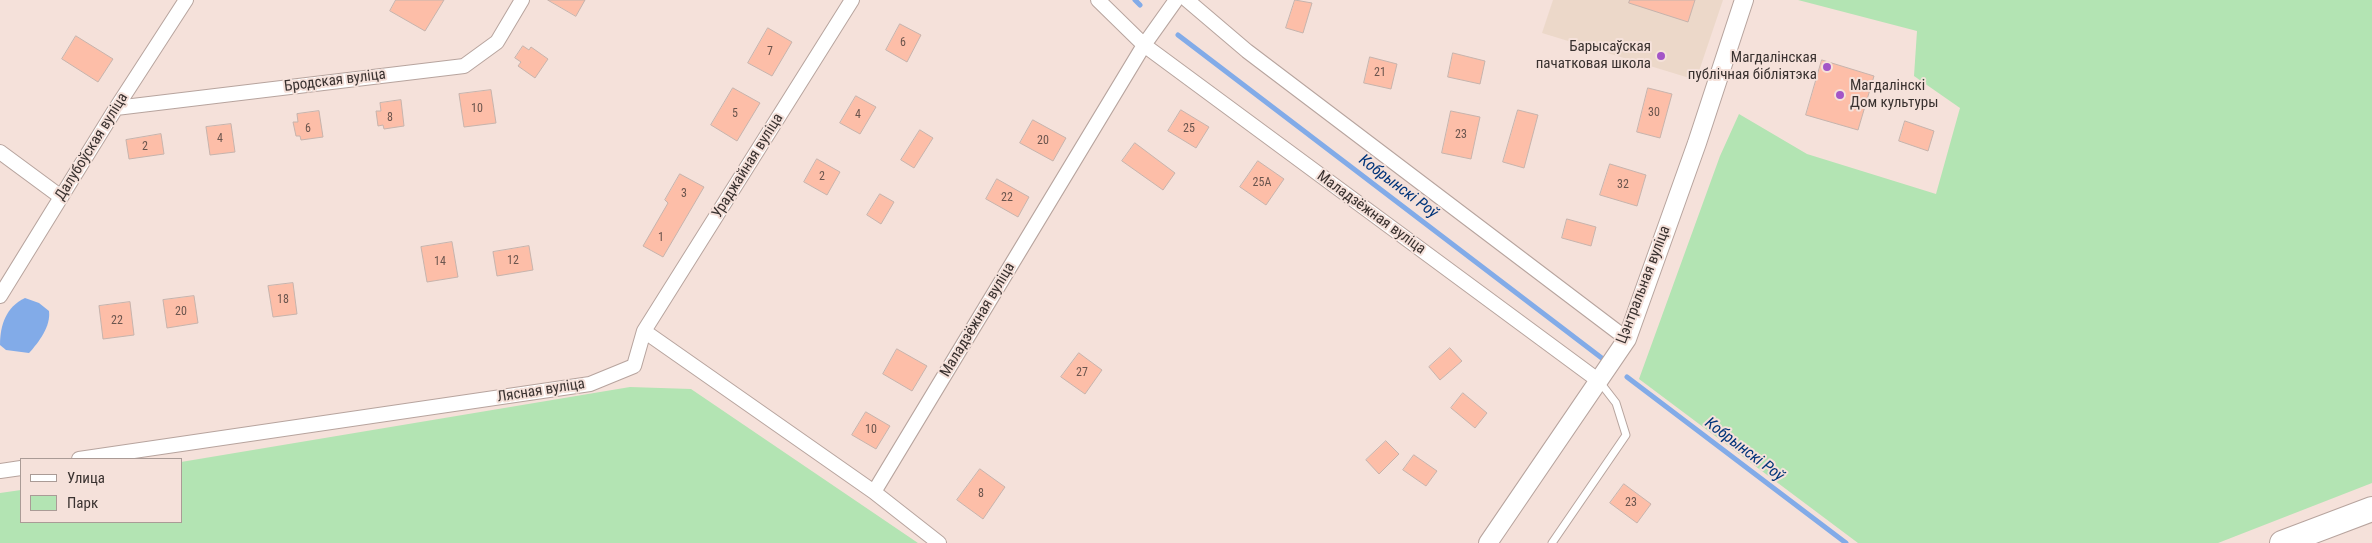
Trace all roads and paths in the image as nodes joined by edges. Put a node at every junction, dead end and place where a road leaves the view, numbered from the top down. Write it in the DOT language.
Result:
graph roads {
  1 [pos="186,0"];
  2 [pos="522,0"];
  3 [pos="852,0"];
  4 [pos="1098,0"];
  5 [pos="1176,0"];
  6 [pos="1187,0"];
  7 [pos="1744,0"];
  8 [pos="1144,45"];
  9 [pos="116,108"];
  10 [pos="0,152"];
  11 [pos="61,197"];
  12 [pos="0,296"];
  13 [pos="644,331"];
  14 [pos="1627,339"];
  15 [pos="1599,381"];
  16 [pos="86,458"];
  17 [pos="20,468"];
  18 [pos="0,471"];
  19 [pos="874,492"];
  20 [pos="2372,509"];
  21 [pos="940,543"];
  22 [pos="1488,543"];
  23 [pos="1552,543"];
  24 [pos="2282,543"];
  1 -- 9 [label="street, Далубоўская вуліца"];
  2 -- 9 [label="street, Бродская вуліца"];
  3 -- 13 [label="street, Ураджайная вуліца"];
  4 -- 8 [label="street"];
  5 -- 8 [label="street, Маладзёжная вуліца"];
  6 -- 14 [label="street"];
  7 -- 14 [label="street, Цэнтральная вуліца"];
  8 -- 15 [label="street, Маладзёжная вуліца"];
  8 -- 19 [label="street, Маладзёжная вуліца"];
  9 -- 11 [label="street, Далубоўская вуліца"];
  10 -- 11 [label="street"];
  11 -- 12 [label="street, Далубоўская вуліца"];
  13 -- 16 [label="street, Лясная вуліца"];
  13 -- 19 [label="street"];
  14 -- 15 [label="street, Цэнтральная вуліца"];
  15 -- 22 [label="street, Цэнтральная вуліца"];
  15 -- 23 [label="lane"];
  17 -- 18 [label="street"];
  19 -- 21 [label="street"];
  20 -- 24 [label="highway"];
}
